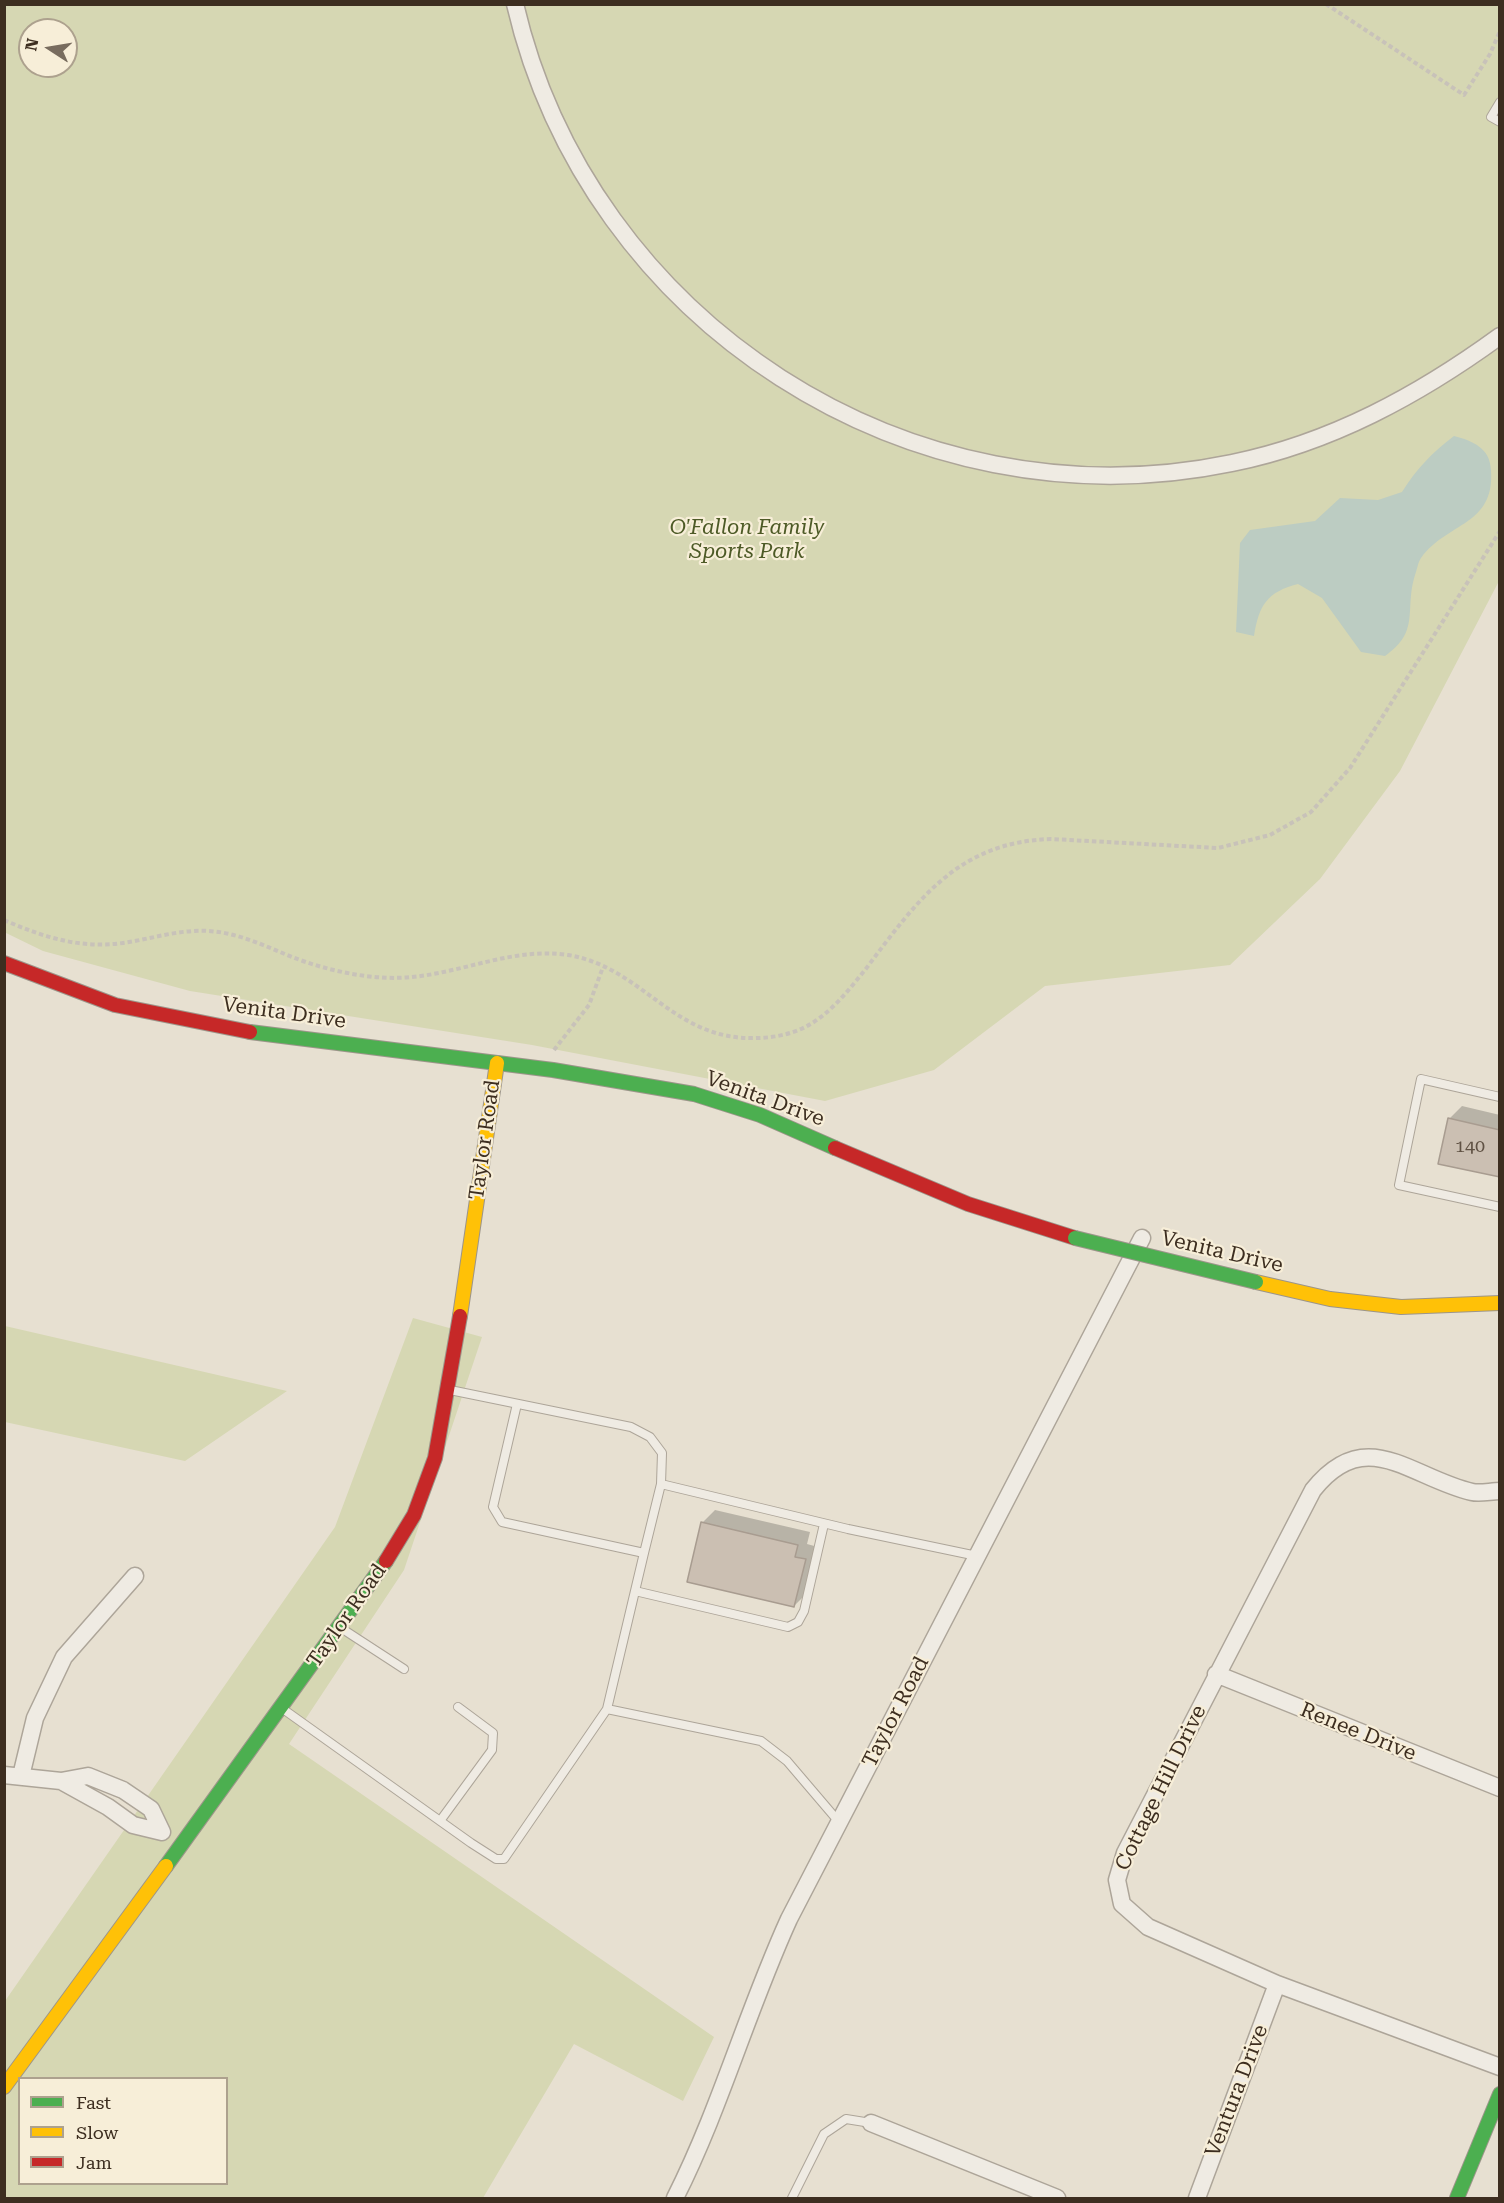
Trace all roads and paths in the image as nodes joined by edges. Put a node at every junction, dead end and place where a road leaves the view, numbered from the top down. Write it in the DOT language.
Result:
graph roads {
  1 [pos="514,4"];
  2 [pos="1326,4"];
  3 [pos="1500,31"];
  4 [pos="1500,102"];
  5 [pos="1500,122"];
  6 [pos="1500,336"];
  7 [pos="1500,531"];
  8 [pos="4,920"];
  9 [pos="4,963"];
  10 [pos="603,967"];
  11 [pos="552,1054"];
  12 [pos="497,1063"];
  13 [pos="1500,1096"];
  14 [pos="1500,1207"];
  15 [pos="1142,1238"];
  16 [pos="1500,1303"];
  17 [pos="449,1390"];
  18 [pos="517,1404"];
  19 [pos="661,1484"];
  20 [pos="1500,1491"];
  21 [pos="824,1524"];
  22 [pos="644,1552"];
  23 [pos="977,1556"];
  24 [pos="135,1576"];
  25 [pos="634,1592"];
  26 [pos="340,1627"];
  27 [pos="404,1669"];
  28 [pos="1216,1674"];
  29 [pos="458,1707"];
  30 [pos="282,1708"];
  31 [pos="607,1709"];
  32 [pos="13,1775"];
  33 [pos="61,1781"];
  34 [pos="1500,1788"];
  35 [pos="440,1821"];
  36 [pos="839,1822"];
  37 [pos="162,1833"];
  38 [pos="181,1845"];
  39 [pos="1277,1984"];
  40 [pos="1500,2067"];
  41 [pos="4,2087"];
  42 [pos="1500,2094"];
  43 [pos="871,2123"];
  44 [pos="675,2199"];
  45 [pos="792,2199"];
  46 [pos="1057,2199"];
  47 [pos="1197,2199"];
  48 [pos="1457,2199"];
  1 -- 6 [label="street"];
  2 -- 3 [label="path"];
  4 -- 5 [label="lane"];
  7 -- 10 [label="path"];
  8 -- 10 [label="path"];
  9 -- 12 [label="street, Venita Drive"];
  10 -- 11 [label="path"];
  12 -- 16 [label="street, Venita Drive, bridge"];
  12 -- 17 [label="street, Taylor Road"];
  13 -- 14 [label="lane"];
  15 -- 23 [label="street, Taylor Road"];
  17 -- 18 [label="lane"];
  17 -- 26 [label="street, Taylor Road"];
  18 -- 19 [label="lane"];
  18 -- 22 [label="lane"];
  19 -- 21 [label="lane"];
  19 -- 22 [label="lane"];
  20 -- 28 [label="street, Cottage Hill Drive"];
  21 -- 23 [label="lane"];
  21 -- 25 [label="lane"];
  22 -- 25 [label="lane"];
  23 -- 36 [label="street, Taylor Road"];
  24 -- 32 [label="street"];
  25 -- 31 [label="lane"];
  26 -- 27 [label="lane"];
  26 -- 30 [label="street, Taylor Road"];
  28 -- 34 [label="street, Renee Drive"];
  28 -- 39 [label="street, Cottage Hill Drive"];
  29 -- 35 [label="lane"];
  30 -- 35 [label="lane"];
  30 -- 38 [label="street, Taylor Road"];
  31 -- 35 [label="lane"];
  31 -- 36 [label="lane"];
  32 -- 33 [label="street"];
  33 -- 37 [label="street"];
  33 -- 37 [label="street"];
  36 -- 44 [label="street, Taylor Road"];
  37 -- 38 [label="street"];
  38 -- 41 [label="street, Taylor Road"];
  39 -- 40 [label="street, Cottage Hill Drive"];
  39 -- 47 [label="street, Ventura Drive"];
  42 -- 48 [label="street"];
  43 -- 45 [label="lane"];
  43 -- 46 [label="street"];
}
